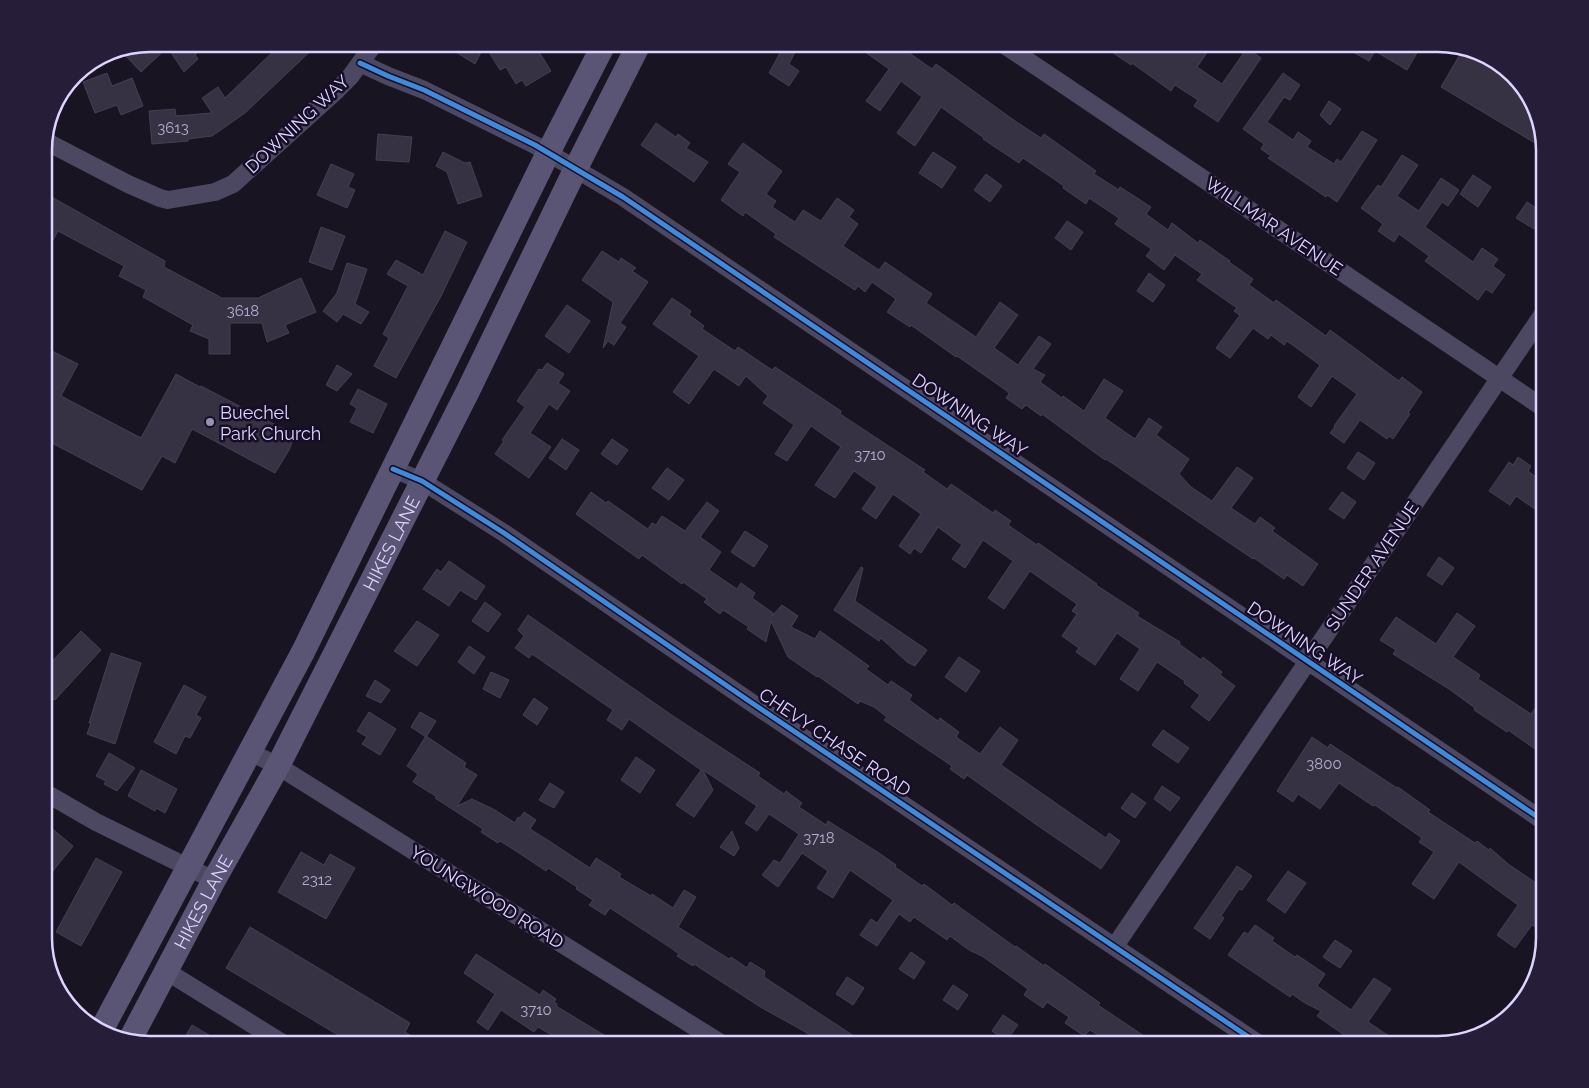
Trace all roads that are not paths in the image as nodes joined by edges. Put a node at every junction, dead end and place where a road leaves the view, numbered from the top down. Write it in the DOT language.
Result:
graph roads {
  1 [pos="1015,52"];
  2 [pos="367,53"];
  3 [pos="600,53"];
  4 [pos="635,53"];
  5 [pos="360,63"];
  6 [pos="53,145"];
  7 [pos="548,153"];
  8 [pos="575,170"];
  9 [pos="1536,324"];
  10 [pos="1500,378"];
  11 [pos="1536,403"];
  12 [pos="394,469"];
  13 [pos="422,481"];
  14 [pos="1307,661"];
  15 [pos="250,752"];
  16 [pos="278,766"];
  17 [pos="53,797"];
  18 [pos="1536,816"];
  19 [pos="188,867"];
  20 [pos="214,880"];
  21 [pos="1115,946"];
  22 [pos="166,971"];
  23 [pos="105,1024"];
  24 [pos="133,1034"];
  25 [pos="271,1036"];
  26 [pos="709,1036"];
  27 [pos="1247,1036"];
  1 -- 10 [label="street, WILLMAR AVENUE"];
  2 -- 5 [label="street"];
  3 -- 7 [label="main road, HIKES LANE"];
  4 -- 8 [label="main road, HIKES LANE"];
  5 -- 6 [label="street, DOWNING WAY"];
  5 -- 7 [label="street, DOWNING WAY"];
  7 -- 8 [label="street, DOWNING WAY"];
  7 -- 12 [label="main road, HIKES LANE"];
  8 -- 13 [label="main road, HIKES LANE"];
  8 -- 14 [label="street, DOWNING WAY"];
  9 -- 10 [label="street, SUNDER AVENUE"];
  10 -- 11 [label="street, WILLMAR AVENUE"];
  10 -- 14 [label="street, SUNDER AVENUE"];
  12 -- 13 [label="street, CHEVY CHASE ROAD"];
  12 -- 15 [label="main road, HIKES LANE"];
  13 -- 16 [label="main road, HIKES LANE"];
  13 -- 21 [label="street, CHEVY CHASE ROAD"];
  14 -- 18 [label="street, DOWNING WAY"];
  14 -- 21 [label="street, SUNDER AVENUE"];
  15 -- 16 [label="street, YOUNGWOOD ROAD"];
  15 -- 19 [label="main road, HIKES LANE"];
  16 -- 20 [label="main road, HIKES LANE"];
  16 -- 26 [label="street, YOUNGWOOD ROAD"];
  17 -- 19 [label="street"];
  19 -- 20 [label="street"];
  19 -- 23 [label="main road, HIKES LANE"];
  20 -- 22 [label="main road, HIKES LANE"];
  21 -- 27 [label="street, CHEVY CHASE ROAD"];
  22 -- 24 [label="main road, HIKES LANE"];
  22 -- 25 [label="street"];
}
